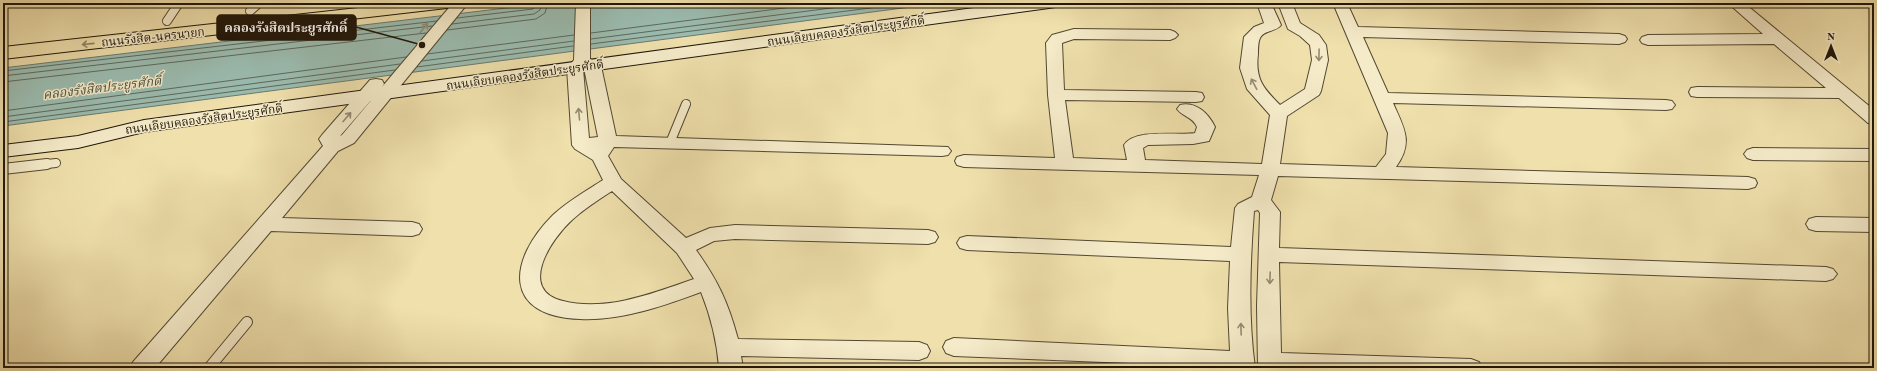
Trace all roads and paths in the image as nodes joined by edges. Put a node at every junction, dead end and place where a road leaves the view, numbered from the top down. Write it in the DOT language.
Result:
graph roads {
  1 [pos="179,3"];
  2 [pos="322,3"];
  3 [pos="583,3"];
  4 [pos="1049,3"];
  5 [pos="1264,3"];
  6 [pos="1284,3"];
  7 [pos="1340,3"];
  8 [pos="1735,3"];
  9 [pos="449,6"];
  10 [pos="255,7"];
  11 [pos="167,21"];
  12 [pos="1273,25"];
  13 [pos="1293,26"];
  14 [pos="1354,32"];
  15 [pos="1170,36"];
  16 [pos="3,38"];
  17 [pos="1620,39"];
  18 [pos="1780,39"];
  19 [pos="1648,40"];
  20 [pos="3,53"];
  21 [pos="583,62"];
  22 [pos="382,86"];
  23 [pos="1697,92"];
  24 [pos="1844,94"];
  25 [pos="1056,95"];
  26 [pos="365,96"];
  27 [pos="1382,98"];
  28 [pos="686,104"];
  29 [pos="1666,105"];
  30 [pos="1279,114"];
  31 [pos="1874,118"];
  32 [pos="670,143"];
  33 [pos="332,147"];
  34 [pos="604,149"];
  35 [pos="3,151"];
  36 [pos="942,151"];
  37 [pos="1753,154"];
  38 [pos="1874,155"];
  39 [pos="964,161"];
  40 [pos="56,163"];
  41 [pos="1065,164"];
  42 [pos="1137,166"];
  43 [pos="3,169"];
  44 [pos="1270,169"];
  45 [pos="1382,172"];
  46 [pos="613,182"];
  47 [pos="1748,183"];
  48 [pos="1261,201"];
  49 [pos="265,224"];
  50 [pos="1816,224"];
  51 [pos="1874,226"];
  52 [pos="412,229"];
  53 [pos="928,237"];
  54 [pos="967,243"];
  55 [pos="684,248"];
  56 [pos="1240,254"];
  57 [pos="1270,255"];
  58 [pos="1826,274"];
  59 [pos="707,282"];
  60 [pos="247,322"];
  61 [pos="954,347"];
  62 [pos="918,351"];
  63 [pos="730,357"];
  64 [pos="1243,364"];
  65 [pos="1269,365"];
  66 [pos="141,368"];
  67 [pos="209,368"];
  68 [pos="1471,368"];
  1 -- 11 [label="lane"];
  2 -- 10 [label="main road, ถนนรังสิต-นครนายก"];
  3 -- 21 [label="street"];
  4 -- 21 [label="street, ถนนเลียบคลองรังสิตประยูรศักดิ์"];
  5 -- 12 [label="street"];
  6 -- 13 [label="street"];
  7 -- 14 [label="street"];
  8 -- 18 [label="street"];
  9 -- 20 [label="main road, ถนนรังสิต-นครนายก, one-way"];
  22 -- 9 [label="street, one-way"];
  9 -- 22 [label="street"];
  10 -- 11 [label="main road, ถนนรังสิต-นครนายก"];
  11 -- 16 [label="main road, ถนนรังสิต-นครนายก"];
  12 -- 13 [label="street"];
  30 -- 12 [label="street, one-way"];
  13 -- 30 [label="street, one-way"];
  14 -- 17 [label="street"];
  14 -- 27 [label="street"];
  15 -- 25 [label="street"];
  18 -- 19 [label="street"];
  18 -- 24 [label="street"];
  21 -- 22 [label="street, ถนนเลียบคลองรังสิตประยูรศักดิ์"];
  21 -- 34 [label="street"];
  34 -- 21 [label="street, one-way"];
  22 -- 26 [label="street, ถนนเลียบคลองรังสิตประยูรศักดิ์"];
  22 -- 33 [label="street"];
  23 -- 24 [label="street"];
  24 -- 31 [label="street"];
  25 -- 41 [label="street"];
  25 -- 42 [label="street"];
  33 -- 26 [label="street, one-way"];
  26 -- 35 [label="street, ถนนเลียบคลองรังสิตประยูรศักดิ์"];
  27 -- 29 [label="street"];
  27 -- 45 [label="street"];
  28 -- 32 [label="lane"];
  30 -- 44 [label="street"];
  32 -- 34 [label="street"];
  32 -- 36 [label="street"];
  33 -- 49 [label="street"];
  34 -- 46 [label="street"];
  37 -- 38 [label="street"];
  39 -- 41 [label="street"];
  40 -- 43 [label="lane"];
  41 -- 42 [label="street"];
  42 -- 44 [label="street"];
  44 -- 45 [label="street"];
  44 -- 48 [label="street"];
  45 -- 47 [label="street"];
  46 -- 55 [label="street"];
  46 -- 59 [label="street"];
  48 -- 56 [label="street"];
  48 -- 57 [label="street"];
  49 -- 52 [label="street"];
  49 -- 66 [label="street"];
  50 -- 51 [label="street"];
  53 -- 55 [label="street"];
  54 -- 56 [label="street"];
  55 -- 59 [label="street"];
  64 -- 56 [label="street, one-way"];
  57 -- 58 [label="street"];
  57 -- 65 [label="street, one-way"];
  59 -- 63 [label="street"];
  60 -- 67 [label="lane"];
  61 -- 64 [label="street"];
  62 -- 63 [label="street"];
  65 -- 68 [label="street"];
}
